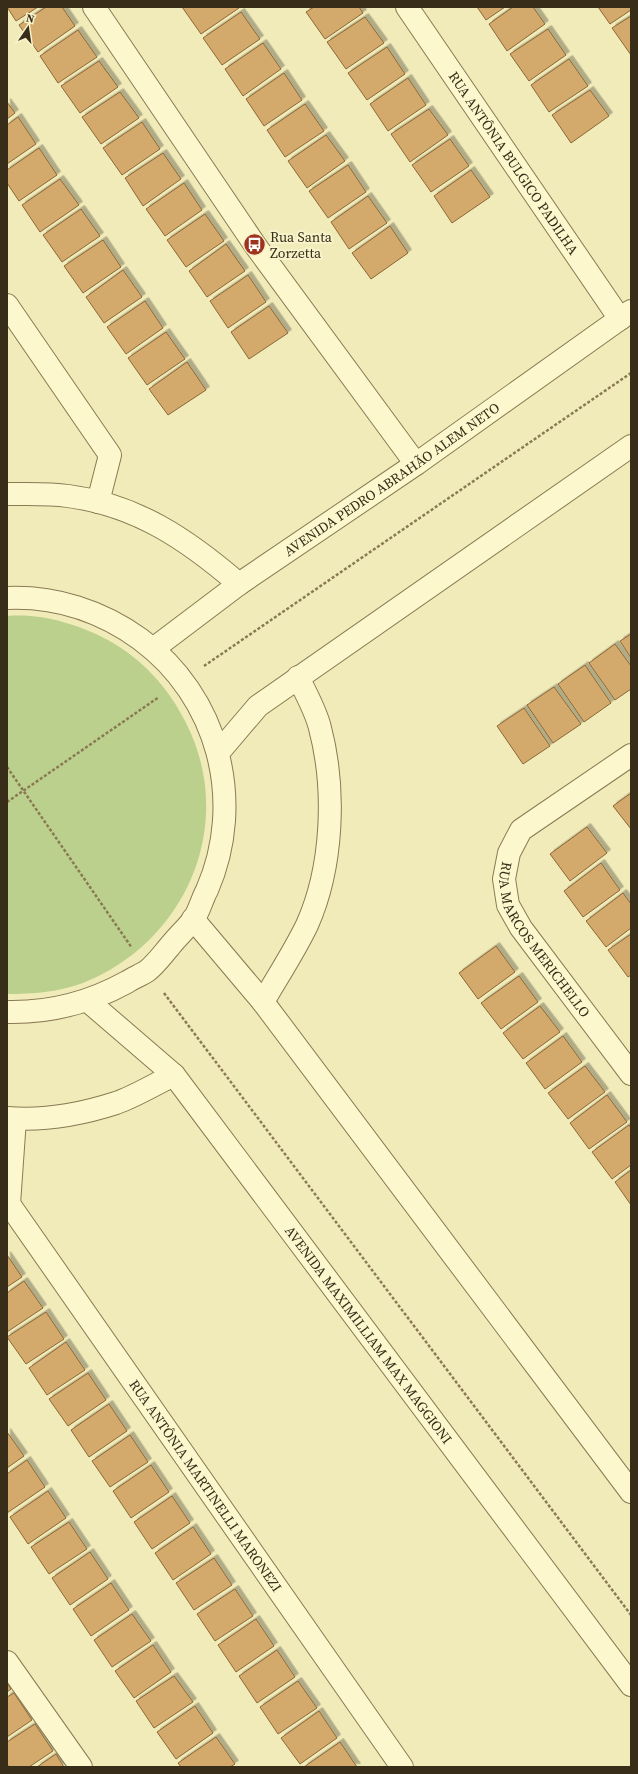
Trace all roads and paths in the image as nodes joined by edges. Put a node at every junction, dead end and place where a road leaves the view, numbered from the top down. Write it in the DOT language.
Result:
graph roads {
  1 [pos="94,7"];
  2 [pos="407,7"];
  3 [pos="7,305"];
  4 [pos="626,315"];
  5 [pos="631,373"];
  6 [pos="631,446"];
  7 [pos="416,464"];
  8 [pos="7,494"];
  9 [pos="98,502"];
  10 [pos="239,584"];
  11 [pos="7,598"];
  12 [pos="153,649"];
  13 [pos="298,678"];
  14 [pos="183,681"];
  15 [pos="218,753"];
  16 [pos="631,755"];
  17 [pos="7,768"];
  18 [pos="23,791"];
  19 [pos="7,802"];
  20 [pos="193,919"];
  21 [pos="147,971"];
  22 [pos="88,1001"];
  23 [pos="263,1002"];
  24 [pos="7,1012"];
  25 [pos="631,1074"];
  26 [pos="174,1075"];
  27 [pos="11,1118"];
  28 [pos="8,1202"];
  29 [pos="631,1492"];
  30 [pos="631,1615"];
  31 [pos="7,1662"];
  32 [pos="631,1685"];
  33 [pos="81,1767"];
  34 [pos="402,1767"];
  1 -- 7 [label="street"];
  2 -- 4 [label="street, RUA ANTÔNIA BULGICO PADILHA"];
  3 -- 9 [label="street"];
  4 -- 7 [label="street, AVENIDA PEDRO ABRAHÃO ALEM NETO"];
  5 -- 14 [label="path"];
  6 -- 13 [label="street"];
  7 -- 10 [label="street, AVENIDA PEDRO ABRAHÃO ALEM NETO"];
  8 -- 9 [label="street"];
  9 -- 10 [label="street"];
  10 -- 12 [label="street, AVENIDA PEDRO ABRAHÃO ALEM NETO"];
  11 -- 12 [label="street"];
  12 -- 14 [label="street"];
  13 -- 15 [label="street"];
  13 -- 23 [label="street"];
  14 -- 15 [label="street"];
  14 -- 18 [label="path"];
  15 -- 20 [label="street"];
  16 -- 25 [label="street, RUA MARCOS MERICHELLO"];
  17 -- 18 [label="path"];
  18 -- 19 [label="path"];
  18 -- 21 [label="path"];
  20 -- 21 [label="street"];
  20 -- 23 [label="street"];
  21 -- 22 [label="street"];
  21 -- 30 [label="path"];
  22 -- 24 [label="street"];
  22 -- 26 [label="street, AVENIDA MAXIMILLIAM MAX MAGGIONI"];
  23 -- 29 [label="street"];
  26 -- 27 [label="street"];
  26 -- 32 [label="street, AVENIDA MAXIMILLIAM MAX MAGGIONI"];
  27 -- 28 [label="street, RUA ANTÔNIA MARTINELLI MARONEZI"];
  28 -- 34 [label="street, RUA ANTÔNIA MARTINELLI MARONEZI"];
  31 -- 33 [label="street"];
}
